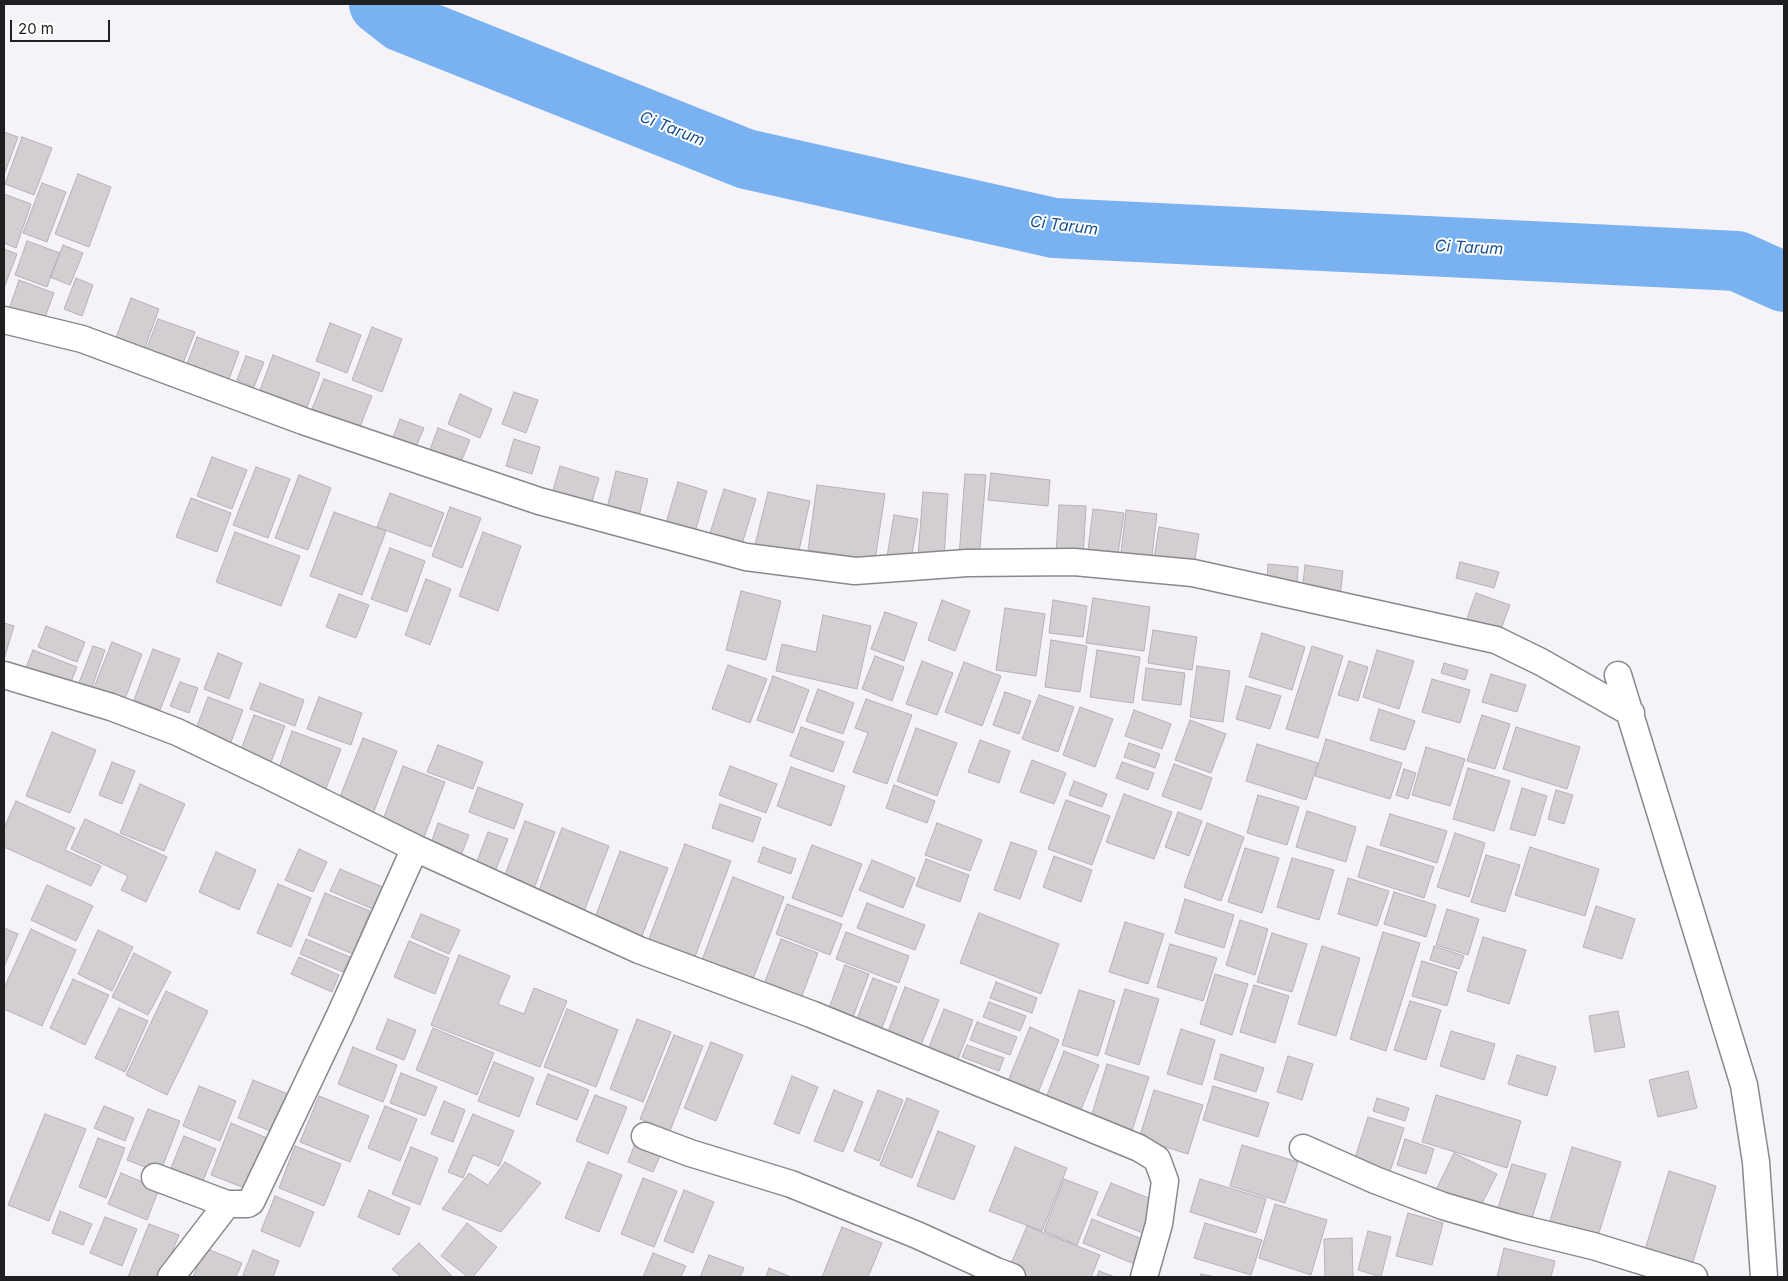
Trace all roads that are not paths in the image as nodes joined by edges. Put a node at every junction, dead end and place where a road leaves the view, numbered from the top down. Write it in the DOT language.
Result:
graph roads {
  1 [pos="4,320"];
  2 [pos="4,675"];
  3 [pos="1618,675"];
  4 [pos="1631,713"];
  5 [pos="415,848"];
  6 [pos="645,1136"];
  7 [pos="1303,1148"];
  8 [pos="155,1176"];
  9 [pos="227,1204"];
  10 [pos="171,1277"];
  11 [pos="1012,1277"];
  12 [pos="1144,1277"];
  13 [pos="1694,1277"];
  14 [pos="1764,1277"];
  1 -- 4 [label="street"];
  2 -- 5 [label="street"];
  3 -- 4 [label="street"];
  4 -- 14 [label="street"];
  5 -- 9 [label="street"];
  5 -- 12 [label="street"];
  6 -- 11 [label="street"];
  7 -- 13 [label="street"];
  8 -- 9 [label="street"];
  9 -- 10 [label="street"];
}
